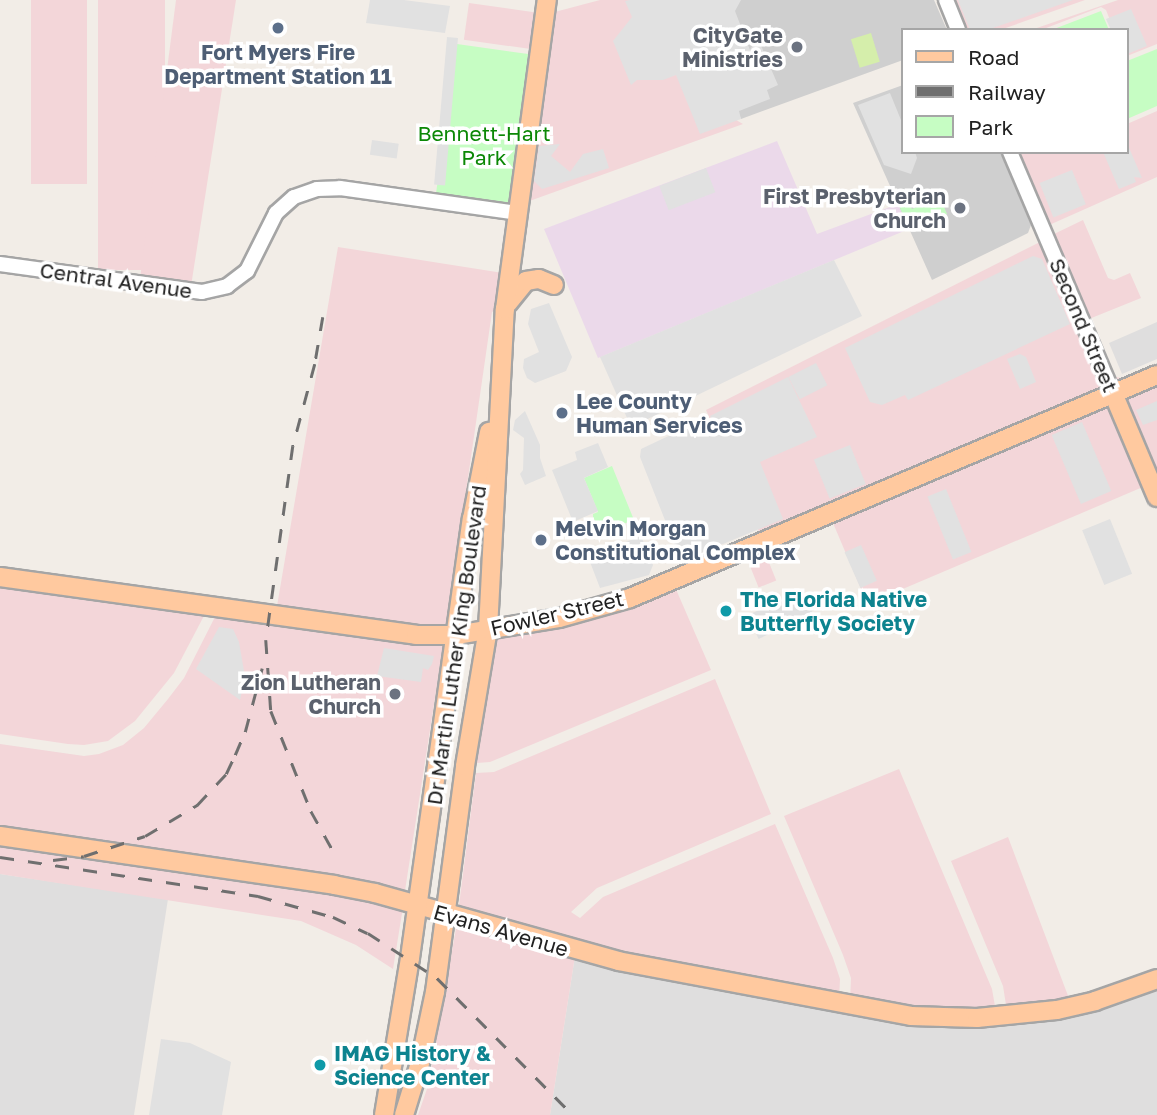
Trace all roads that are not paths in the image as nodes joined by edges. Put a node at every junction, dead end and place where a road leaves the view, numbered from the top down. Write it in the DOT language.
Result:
graph roads {
  1 [pos="547,0"];
  2 [pos="946,0"];
  3 [pos="957,28"];
  4 [pos="1011,154"];
  5 [pos="517,213"];
  6 [pos="0,264"];
  7 [pos="554,285"];
  8 [pos="505,309"];
  9 [pos="1157,375"];
  10 [pos="499,384"];
  11 [pos="1113,393"];
  12 [pos="480,478"];
  13 [pos="1157,498"];
  14 [pos="0,577"];
  15 [pos="490,585"];
  16 [pos="488,629"];
  17 [pos="456,635"];
  18 [pos="0,836"];
  19 [pos="417,906"];
  20 [pos="446,915"];
  21 [pos="1157,979"];
  22 [pos="384,1115"];
  23 [pos="404,1115"];
  1 -- 5 [label="main road, Dr Martin Luther King Boulevard"];
  2 -- 3 [label="street"];
  4 -- 11 [label="street, Second Street"];
  5 -- 6 [label="street, Central Avenue"];
  5 -- 8 [label="main road, Dr Martin Luther King Boulevard"];
  7 -- 8 [label="main road"];
  8 -- 10 [label="main road, Dr Martin Luther King Boulevard"];
  9 -- 11 [label="main road, Fowler Street"];
  10 -- 12 [label="main road, Dr Martin Luther King Boulevard"];
  10 -- 15 [label="main road, Dr Martin Luther King Boulevard"];
  11 -- 13 [label="main road, Second Street"];
  11 -- 16 [label="main road, Fowler Street"];
  12 -- 15 [label="main road"];
  12 -- 17 [label="main road, Dr Martin Luther King Boulevard"];
  14 -- 17 [label="main road, Fowler Street"];
  15 -- 16 [label="main road, Dr Martin Luther King Boulevard"];
  16 -- 17 [label="main road, Fowler Street"];
  16 -- 20 [label="main road, Dr Martin Luther King Boulevard"];
  17 -- 19 [label="main road, Dr Martin Luther King Boulevard"];
  18 -- 19 [label="main road, Evans Avenue"];
  19 -- 20 [label="main road, Evans Avenue"];
  19 -- 22 [label="main road, Dr Martin Luther King Boulevard"];
  20 -- 21 [label="main road, Evans Avenue"];
  20 -- 23 [label="main road, Dr Martin Luther King Boulevard"];
}
